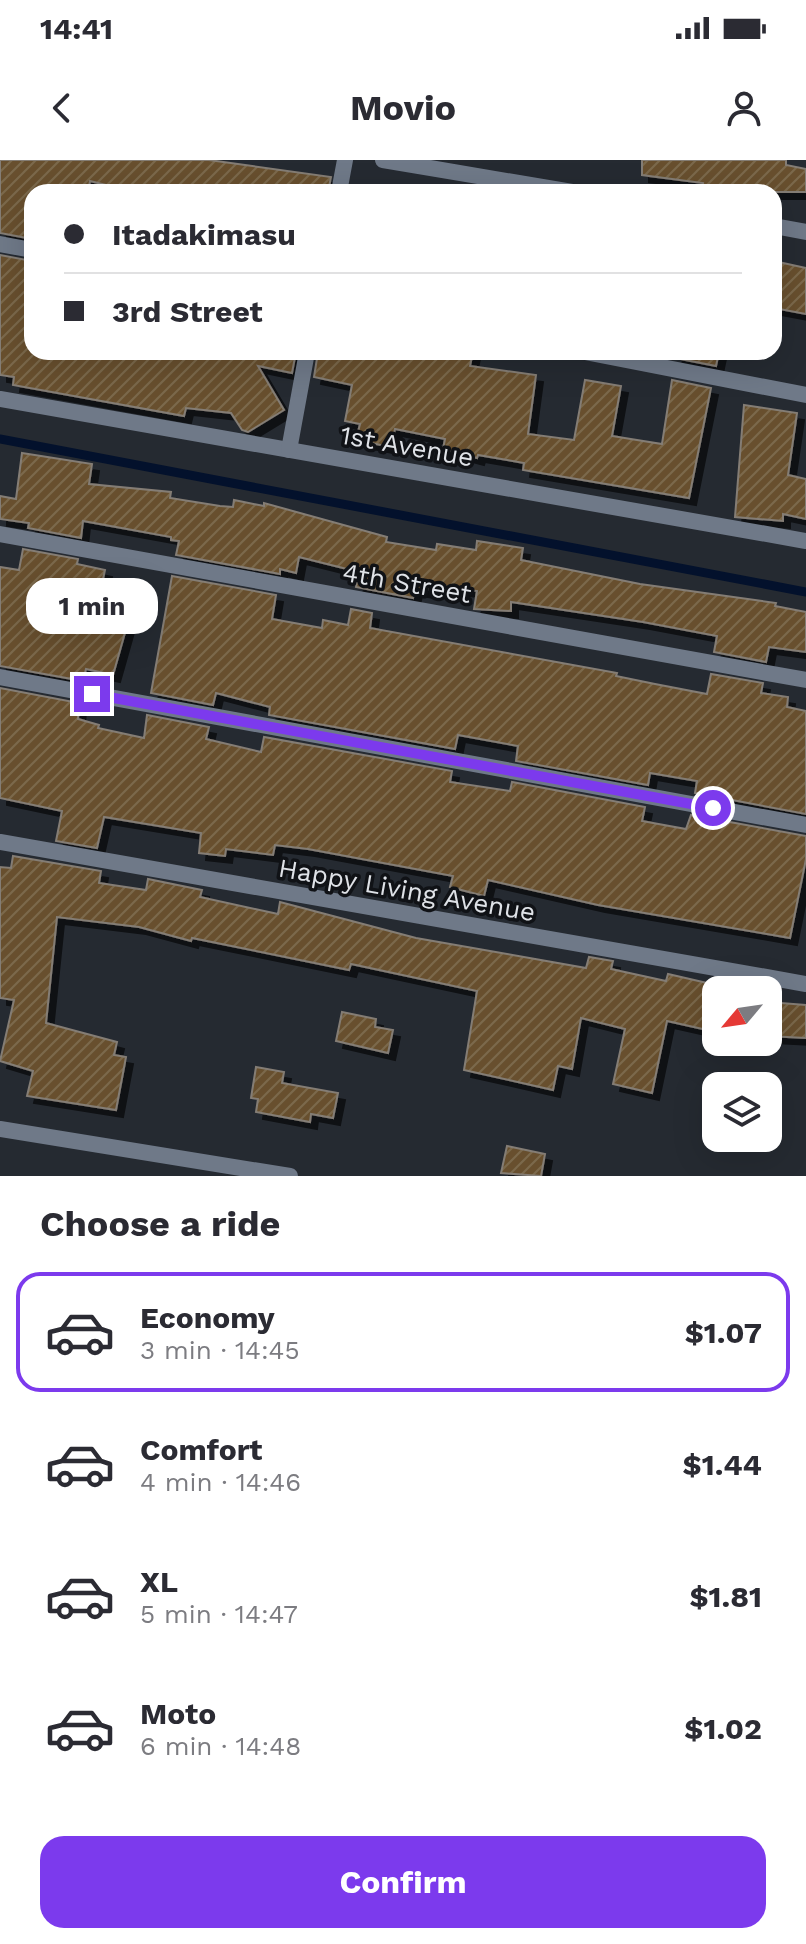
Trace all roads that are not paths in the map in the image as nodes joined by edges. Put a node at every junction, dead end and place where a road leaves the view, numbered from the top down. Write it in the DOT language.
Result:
graph roads {
  1 [pos="345,160"];
  2 [pos="383,160"];
  3 [pos="340,184"];
  4 [pos="525,184"];
  5 [pos="782,228"];
  6 [pos="806,232"];
  7 [pos="0,244"];
  8 [pos="24,248"];
  9 [pos="306,360"];
  10 [pos="626,360"];
  11 [pos="806,395"];
  12 [pos="0,399"];
  13 [pos="289,450"];
  14 [pos="0,534"];
  15 [pos="806,541"];
  16 [pos="0,677"];
  17 [pos="806,680"];
  18 [pos="806,825"];
  19 [pos="0,842"];
  20 [pos="806,984"];
  21 [pos="0,1129"];
  22 [pos="290,1176"];
  1 -- 3 [label="street"];
  2 -- 4 [label="street"];
  5 -- 6 [label="street"];
  7 -- 8 [label="street"];
  9 -- 13 [label="street"];
  10 -- 11 [label="street"];
  12 -- 13 [label="street, 1st Avenue"];
  13 -- 15 [label="street, 1st Avenue"];
  14 -- 17 [label="street, 4th Street"];
  16 -- 18 [label="street"];
  19 -- 20 [label="street, Happy Living Avenue"];
  21 -- 22 [label="street"];
}
